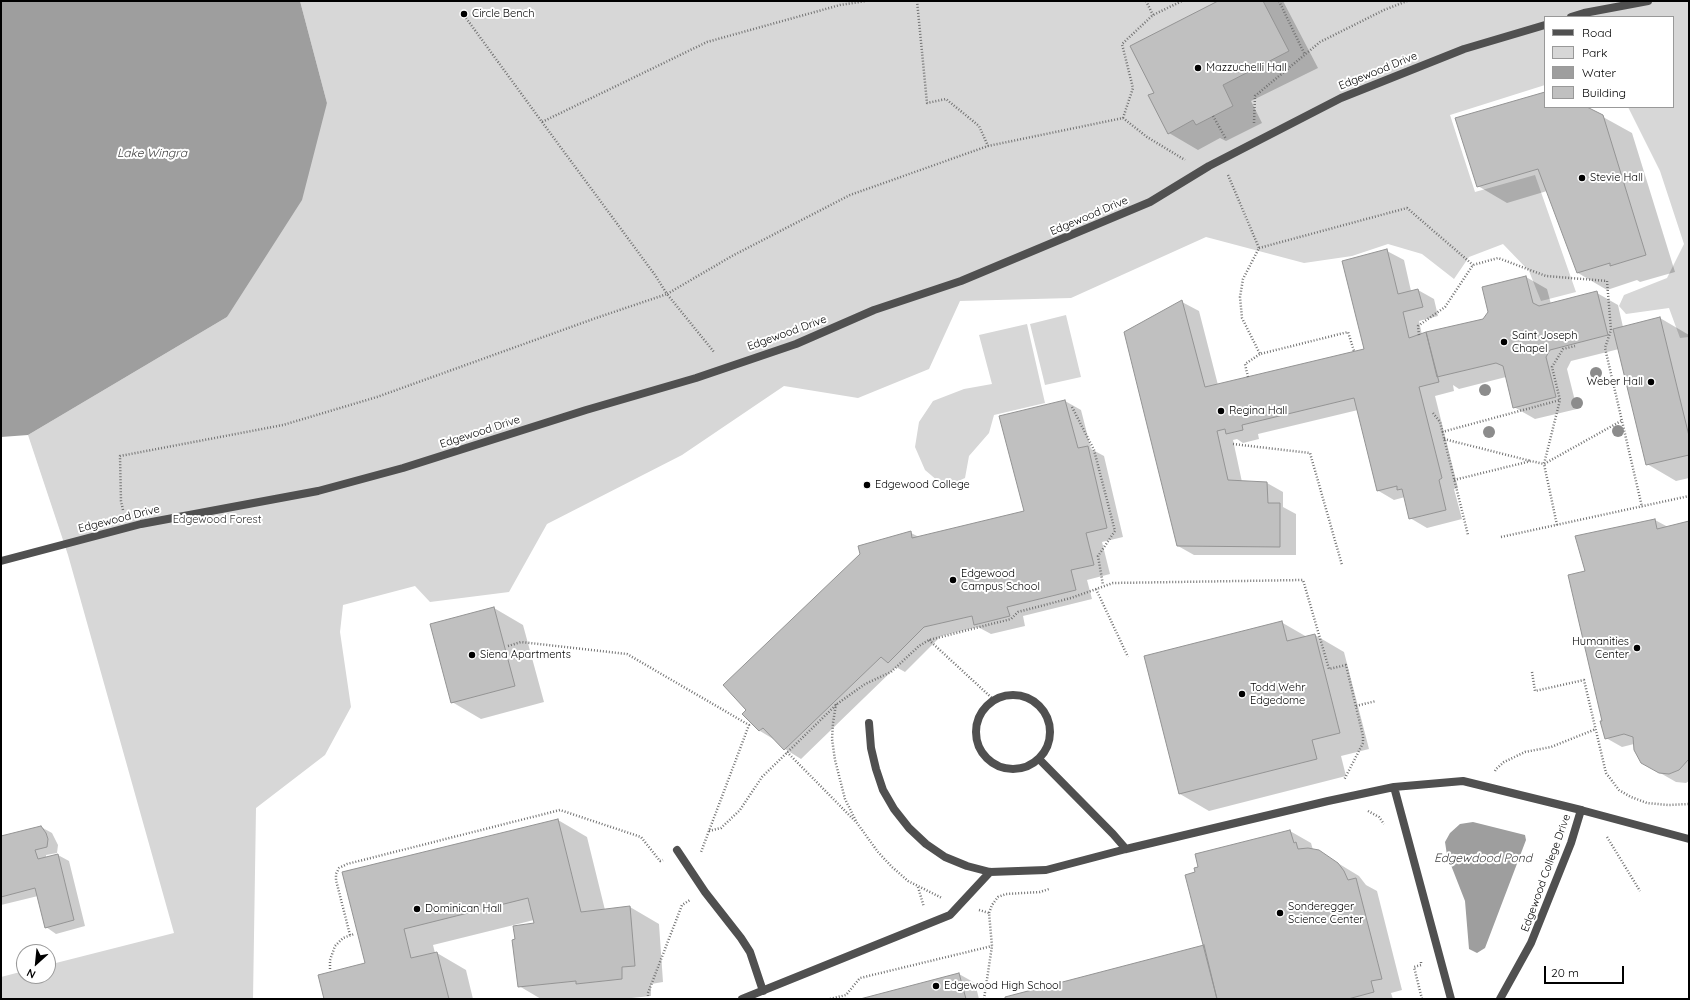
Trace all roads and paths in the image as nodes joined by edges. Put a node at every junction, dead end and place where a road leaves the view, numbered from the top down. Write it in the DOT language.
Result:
graph roads {
  1 [pos="866,1"];
  2 [pos="916,1"];
  3 [pos="1146,1"];
  4 [pos="1182,1"];
  5 [pos="1279,1"];
  6 [pos="1407,1"];
  7 [pos="1648,1"];
  8 [pos="1401,2"];
  9 [pos="1153,14"];
  10 [pos="1574,16"];
  11 [pos="466,18"];
  12 [pos="1544,25"];
  13 [pos="1305,55"];
  14 [pos="1213,116"];
  15 [pos="1123,118"];
  16 [pos="542,122"];
  17 [pos="1252,144"];
  18 [pos="988,146"];
  19 [pos="1234,153"];
  20 [pos="1222,159"];
  21 [pos="1202,170"];
  22 [pos="1259,248"];
  23 [pos="1473,266"];
  24 [pos="667,294"];
  25 [pos="1418,335"];
  26 [pos="1575,346"];
  27 [pos="1354,352"];
  28 [pos="1260,354"];
  29 [pos="726,367"];
  30 [pos="1248,377"];
  31 [pos="1560,400"];
  32 [pos="1072,407"];
  33 [pos="1433,413"];
  34 [pos="1622,420"];
  35 [pos="1442,432"];
  36 [pos="1444,439"];
  37 [pos="1233,444"];
  38 [pos="1531,461"];
  39 [pos="1544,464"];
  40 [pos="1454,480"];
  41 [pos="1689,496"];
  42 [pos="1642,506"];
  43 [pos="1557,525"];
  44 [pos="126,528"];
  45 [pos="1468,535"];
  46 [pos="1501,537"];
  47 [pos="1,561"];
  48 [pos="1342,565"];
  49 [pos="1103,586"];
  50 [pos="1096,588"];
  51 [pos="929,640"];
  52 [pos="508,646"];
  53 [pos="1128,657"];
  54 [pos="1532,672"];
  55 [pos="994,700"];
  56 [pos="1376,702"];
  57 [pos="837,704"];
  58 [pos="1356,706"];
  59 [pos="870,724"];
  60 [pos="1596,729"];
  61 [pos="787,752"];
  62 [pos="1039,759"];
  63 [pos="1394,787"];
  64 [pos="1490,787"];
  65 [pos="1345,797"];
  66 [pos="1689,804"];
  67 [pos="1581,810"];
  68 [pos="857,823"];
  69 [pos="1386,826"];
  70 [pos="709,831"];
  71 [pos="1607,836"];
  72 [pos="1689,839"];
  73 [pos="1126,849"];
  74 [pos="677,850"];
  75 [pos="702,852"];
  76 [pos="705,858"];
  77 [pos="990,872"];
  78 [pos="1056,888"];
  79 [pos="1640,891"];
  80 [pos="705,892"];
  81 [pos="960,905"];
  82 [pos="989,913"];
  83 [pos="354,934"];
  84 [pos="350,935"];
  85 [pos="992,946"];
  86 [pos="1419,957"];
  87 [pos="330,969"];
  88 [pos="763,991"];
  89 [pos="648,999"];
  90 [pos="742,999"];
  91 [pos="830,999"];
  92 [pos="984,999"];
  93 [pos="1422,999"];
  94 [pos="1451,999"];
  95 [pos="1500,999"];
  1 -- 16 [label="path"];
  2 -- 18 [label="path"];
  3 -- 9 [label="path"];
  4 -- 9 [label="path"];
  5 -- 13 [label="path"];
  6 -- 8 [label="path"];
  7 -- 10 [label="street"];
  8 -- 13 [label="path"];
  9 -- 15 [label="path"];
  11 -- 16 [label="path"];
  12 -- 17 [label="street, Edgewood Drive"];
  13 -- 17 [label="path"];
  14 -- 19 [label="path"];
  15 -- 18 [label="path"];
  15 -- 21 [label="path"];
  16 -- 24 [label="path"];
  17 -- 19 [label="street, Edgewood Drive"];
  18 -- 24 [label="path"];
  19 -- 20 [label="street, Edgewood Drive"];
  20 -- 21 [label="street, Edgewood Drive"];
  20 -- 22 [label="path"];
  21 -- 29 [label="street, Edgewood Drive"];
  22 -- 23 [label="path"];
  22 -- 28 [label="path"];
  23 -- 25 [label="path"];
  23 -- 34 [label="path"];
  24 -- 29 [label="path"];
  24 -- 44 [label="path"];
  26 -- 31 [label="path"];
  27 -- 28 [label="path"];
  28 -- 30 [label="path"];
  29 -- 44 [label="street, Edgewood Drive"];
  31 -- 35 [label="path"];
  31 -- 39 [label="path"];
  32 -- 49 [label="path"];
  33 -- 35 [label="path"];
  34 -- 39 [label="path"];
  34 -- 42 [label="path"];
  35 -- 36 [label="path"];
  36 -- 38 [label="path"];
  36 -- 40 [label="path"];
  37 -- 48 [label="path"];
  38 -- 39 [label="path"];
  38 -- 40 [label="path"];
  39 -- 43 [label="path"];
  40 -- 45 [label="path"];
  41 -- 42 [label="path"];
  42 -- 43 [label="path"];
  43 -- 46 [label="path"];
  44 -- 47 [label="street, Edgewood Drive"];
  49 -- 50 [label="path"];
  49 -- 58 [label="path"];
  50 -- 51 [label="path"];
  50 -- 53 [label="path"];
  51 -- 55 [label="path"];
  51 -- 57 [label="path"];
  52 -- 70 [label="path"];
  54 -- 60 [label="path"];
  55 -- 62 [label="street"];
  55 -- 62 [label="street"];
  56 -- 58 [label="path"];
  57 -- 61 [label="path"];
  57 -- 68 [label="path"];
  58 -- 65 [label="path"];
  59 -- 77 [label="street"];
  60 -- 64 [label="path"];
  60 -- 66 [label="path"];
  61 -- 68 [label="path"];
  61 -- 70 [label="path"];
  62 -- 73 [label="street"];
  63 -- 64 [label="street"];
  63 -- 65 [label="street"];
  63 -- 94 [label="street"];
  64 -- 67 [label="street"];
  65 -- 69 [label="path"];
  65 -- 73 [label="street"];
  67 -- 72 [label="street, Edgewood College Drive"];
  67 -- 95 [label="street, Edgewood College Drive"];
  68 -- 81 [label="path"];
  70 -- 75 [label="path"];
  71 -- 79 [label="path"];
  73 -- 77 [label="street"];
  74 -- 75 [label="path"];
  74 -- 80 [label="street"];
  74 -- 84 [label="path"];
  75 -- 76 [label="path"];
  77 -- 81 [label="street"];
  78 -- 82 [label="path"];
  80 -- 88 [label="street"];
  80 -- 89 [label="path"];
  81 -- 82 [label="path"];
  81 -- 88 [label="street"];
  82 -- 85 [label="path"];
  83 -- 84 [label="path"];
  84 -- 87 [label="path"];
  85 -- 91 [label="path"];
  85 -- 92 [label="path"];
  86 -- 93 [label="path"];
  88 -- 90 [label="street"];
}
